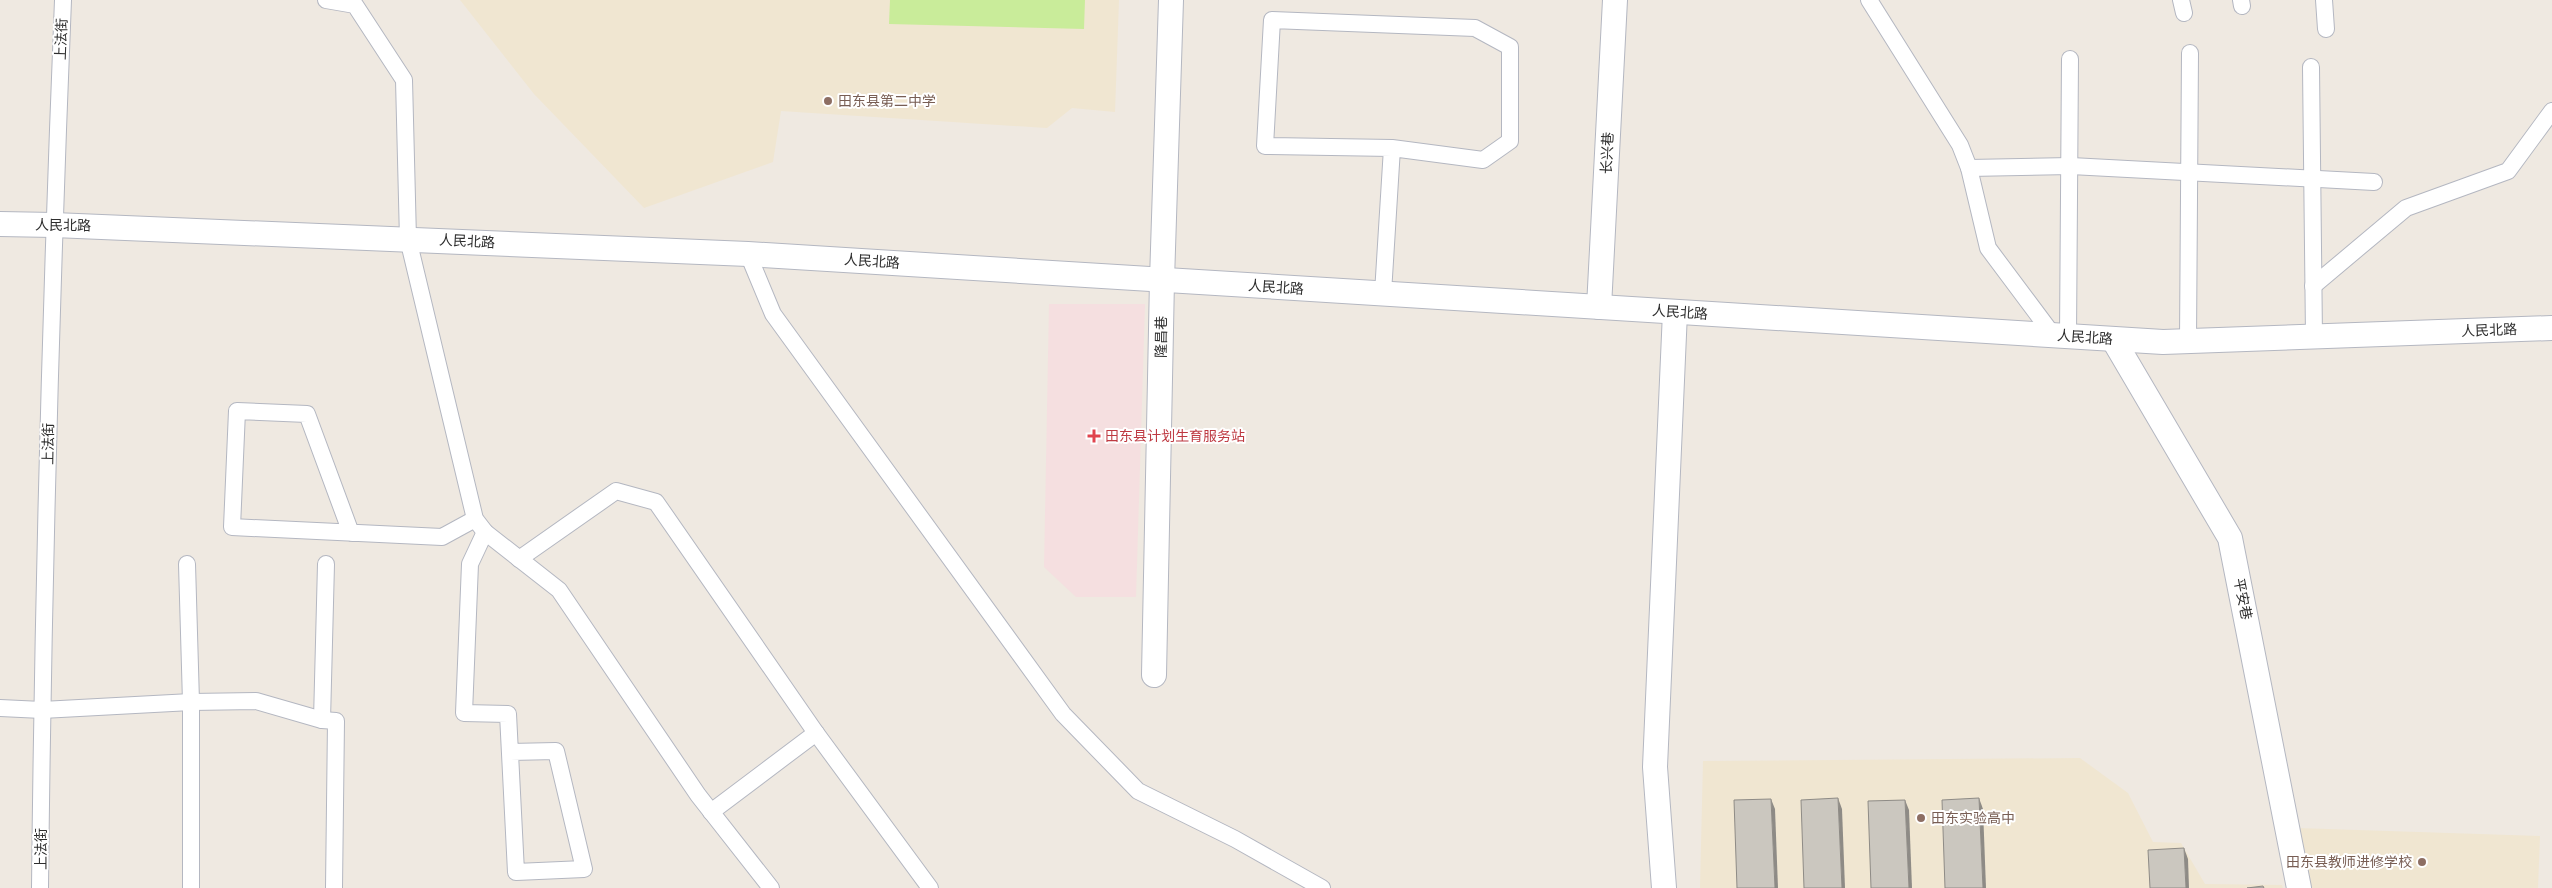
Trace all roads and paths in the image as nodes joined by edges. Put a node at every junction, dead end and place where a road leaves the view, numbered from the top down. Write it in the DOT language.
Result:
graph roads {
  1 [pos="63,0"];
  2 [pos="326,0"];
  3 [pos="1171,0"];
  4 [pos="1615,0"];
  5 [pos="1869,0"];
  6 [pos="2324,0"];
  7 [pos="2326,29"];
  8 [pos="2190,53"];
  9 [pos="2070,59"];
  10 [pos="2311,67"];
  11 [pos="2552,111"];
  12 [pos="1392,148"];
  13 [pos="2071,166"];
  14 [pos="1969,168"];
  15 [pos="2190,172"];
  16 [pos="2312,178"];
  17 [pos="2374,182"];
  18 [pos="0,224"];
  19 [pos="54,224"];
  20 [pos="408,239"];
  21 [pos="748,254"];
  22 [pos="1162,280"];
  23 [pos="2313,286"];
  24 [pos="1383,293"];
  25 [pos="1599,307"];
  26 [pos="1675,312"];
  27 [pos="2552,328"];
  28 [pos="2061,336"];
  29 [pos="2314,337"];
  30 [pos="2113,339"];
  31 [pos="2188,341"];
  32 [pos="475,519"];
  33 [pos="485,532"];
  34 [pos="351,533"];
  35 [pos="519,559"];
  36 [pos="186,564"];
  37 [pos="326,564"];
  38 [pos="1154,675"];
  39 [pos="191,702"];
  40 [pos="0,708"];
  41 [pos="42,710"];
  42 [pos="322,720"];
  43 [pos="816,733"];
  44 [pos="510,752"];
  45 [pos="710,812"];
  46 [pos="40,888"];
  47 [pos="190,888"];
  48 [pos="334,888"];
  49 [pos="771,888"];
  50 [pos="930,888"];
  51 [pos="1322,888"];
  52 [pos="1664,888"];
  53 [pos="2299,888"];
  1 -- 19 [label="street, 上法街"];
  2 -- 20 [label="street"];
  3 -- 22 [label="main road, 隆昌巷"];
  4 -- 25 [label="main road, 长兴巷"];
  5 -- 14 [label="street"];
  6 -- 7 [label="street"];
  8 -- 15 [label="street"];
  9 -- 13 [label="street"];
  10 -- 16 [label="street"];
  11 -- 23 [label="street"];
  12 -- 12 [label="street"];
  12 -- 24 [label="street"];
  13 -- 14 [label="street"];
  13 -- 15 [label="street"];
  13 -- 28 [label="street"];
  14 -- 28 [label="street"];
  15 -- 16 [label="street"];
  15 -- 31 [label="street"];
  16 -- 17 [label="street"];
  16 -- 23 [label="street"];
  18 -- 19 [label="main road, 人民北路"];
  19 -- 20 [label="main road, 人民北路"];
  19 -- 41 [label="street, 上法街"];
  20 -- 21 [label="main road, 人民北路"];
  20 -- 32 [label="street"];
  21 -- 22 [label="main road, 人民北路"];
  21 -- 51 [label="street"];
  22 -- 24 [label="main road, 人民北路"];
  22 -- 38 [label="main road, 隆昌巷"];
  23 -- 29 [label="street"];
  24 -- 25 [label="main road, 人民北路"];
  25 -- 26 [label="main road, 人民北路"];
  26 -- 28 [label="main road, 人民北路"];
  26 -- 52 [label="main road"];
  27 -- 29 [label="main road, 人民北路"];
  28 -- 30 [label="main road, 人民北路"];
  29 -- 31 [label="main road, 人民北路"];
  30 -- 31 [label="main road, 人民北路"];
  30 -- 53 [label="main road, 平安巷"];
  32 -- 33 [label="street"];
  32 -- 34 [label="street"];
  33 -- 35 [label="street"];
  33 -- 44 [label="street"];
  34 -- 34 [label="street"];
  35 -- 43 [label="street"];
  35 -- 45 [label="street"];
  36 -- 39 [label="street"];
  37 -- 42 [label="street"];
  39 -- 41 [label="street"];
  39 -- 42 [label="street"];
  39 -- 47 [label="street"];
  40 -- 41 [label="street"];
  41 -- 46 [label="street, 上法街"];
  42 -- 48 [label="street"];
  43 -- 45 [label="street"];
  43 -- 50 [label="street"];
  44 -- 44 [label="street"];
  45 -- 49 [label="street"];
}
